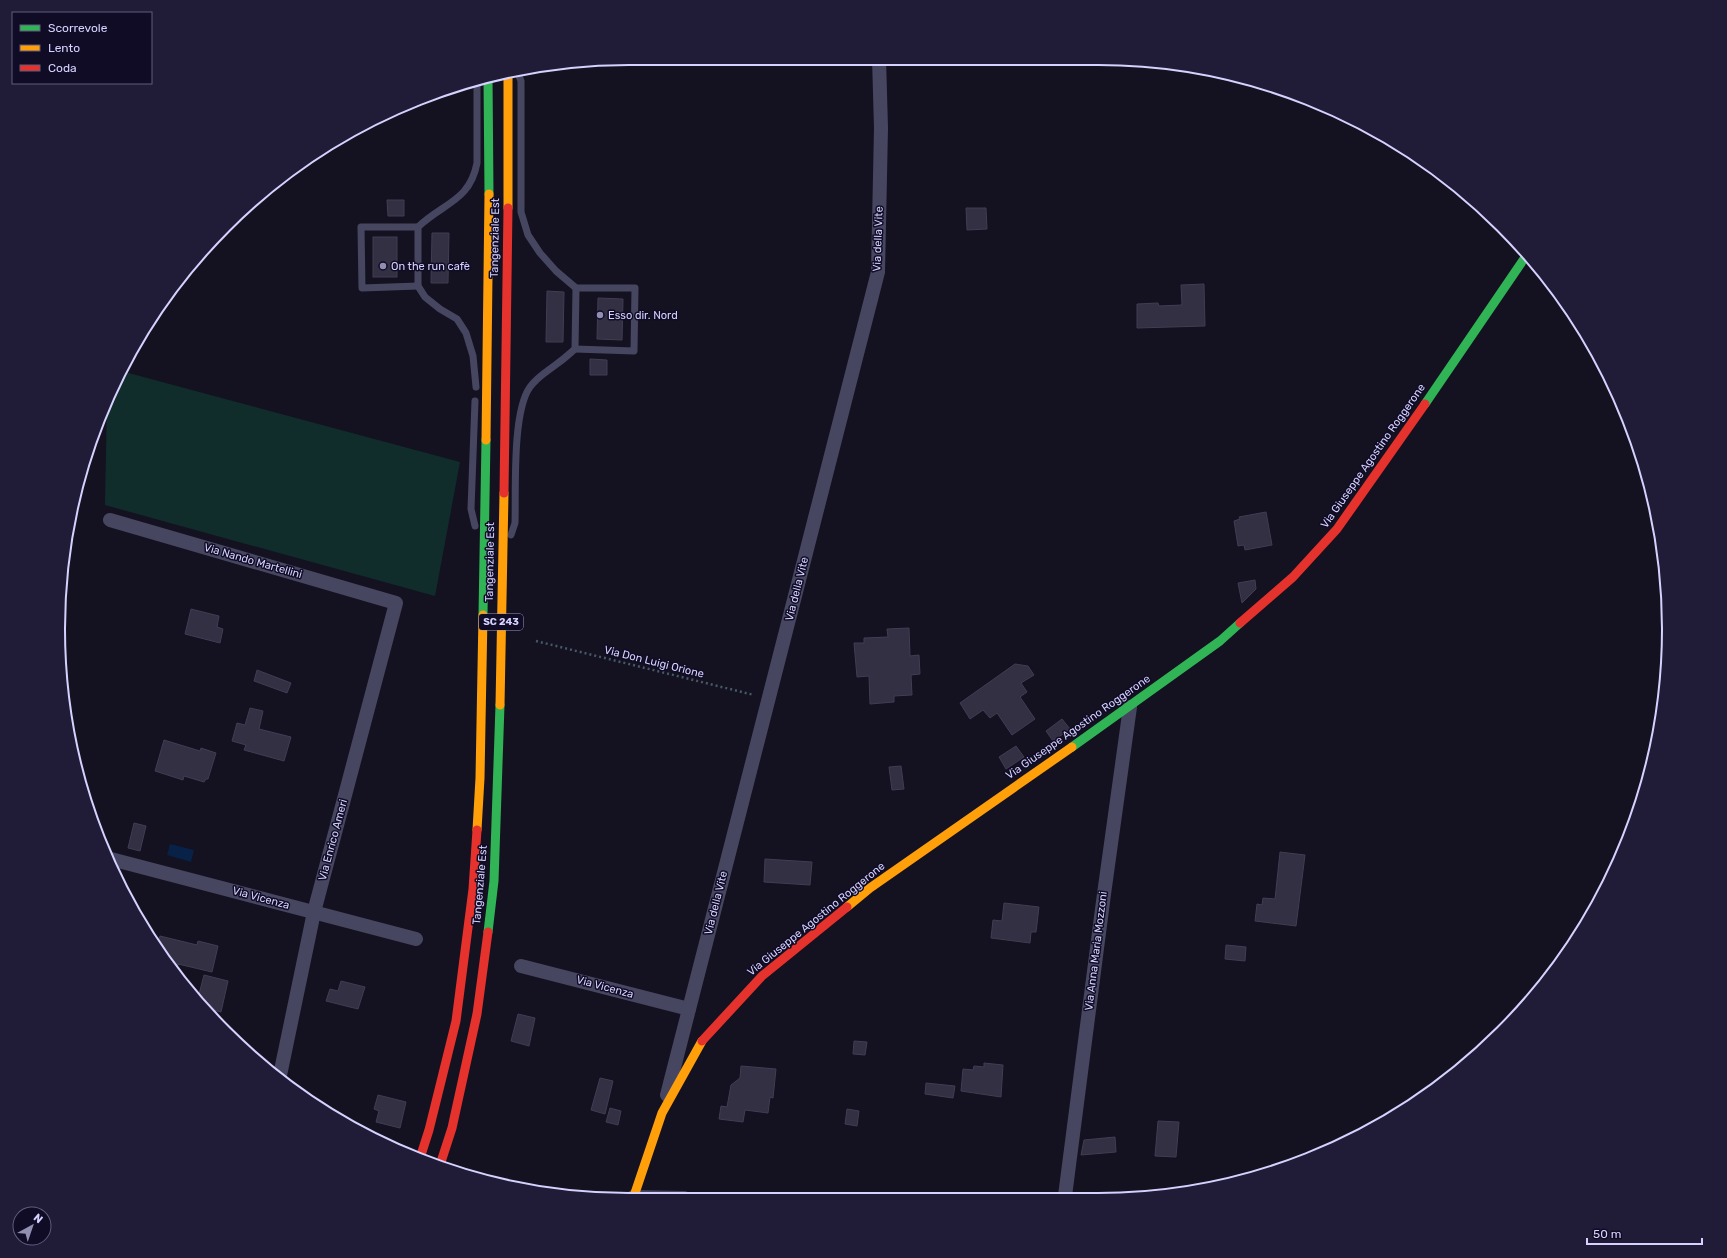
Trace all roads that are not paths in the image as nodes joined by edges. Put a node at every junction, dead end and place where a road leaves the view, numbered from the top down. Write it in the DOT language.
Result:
graph roads {
  1 [pos="879,65"];
  2 [pos="519,76"];
  3 [pos="508,78"];
  4 [pos="488,83"];
  5 [pos="477,86"];
  6 [pos="418,227"];
  7 [pos="1524,259"];
  8 [pos="418,286"];
  9 [pos="576,288"];
  10 [pos="575,349"];
  11 [pos="110,520"];
  12 [pos="483,561"];
  13 [pos="502,561"];
  14 [pos="396,603"];
  15 [pos="1130,707"];
  16 [pos="115,860"];
  17 [pos="314,912"];
  18 [pos="416,939"];
  19 [pos="521,966"];
  20 [pos="689,1009"];
  21 [pos="281,1072"];
  22 [pos="662,1113"];
  23 [pos="421,1153"];
  24 [pos="441,1161"];
  25 [pos="635,1193"];
  26 [pos="1066,1193"];
  1 -- 20 [label="street, Via della Vite"];
  2 -- 9 [label="lane"];
  3 -- 13 [label="main road, Tangenziale Est / SC 243"];
  4 -- 12 [label="main road, Tangenziale Est / SC 243"];
  5 -- 6 [label="lane"];
  6 -- 8 [label="lane"];
  6 -- 8 [label="lane"];
  7 -- 15 [label="main road, Via Giuseppe Agostino Roggerone"];
  8 -- 12 [label="lane"];
  9 -- 10 [label="lane"];
  9 -- 10 [label="lane"];
  10 -- 13 [label="lane"];
  11 -- 14 [label="street, Via Nando Martellini"];
  12 -- 23 [label="main road, Tangenziale Est / SC 243"];
  13 -- 24 [label="main road, Tangenziale Est / SC 243"];
  14 -- 17 [label="street, Via Enrico Ameri"];
  15 -- 22 [label="main road, Via Giuseppe Agostino Roggerone"];
  15 -- 26 [label="street, Via Anna Maria Mozzoni"];
  16 -- 17 [label="street, Via Vicenza"];
  17 -- 18 [label="street, Via Vicenza"];
  17 -- 21 [label="street, Via Enrico Ameri"];
  19 -- 20 [label="street, Via Vicenza"];
  20 -- 22 [label="street, Via della Vite"];
  22 -- 25 [label="main road, Via Giuseppe Agostino Roggerone"];
}
